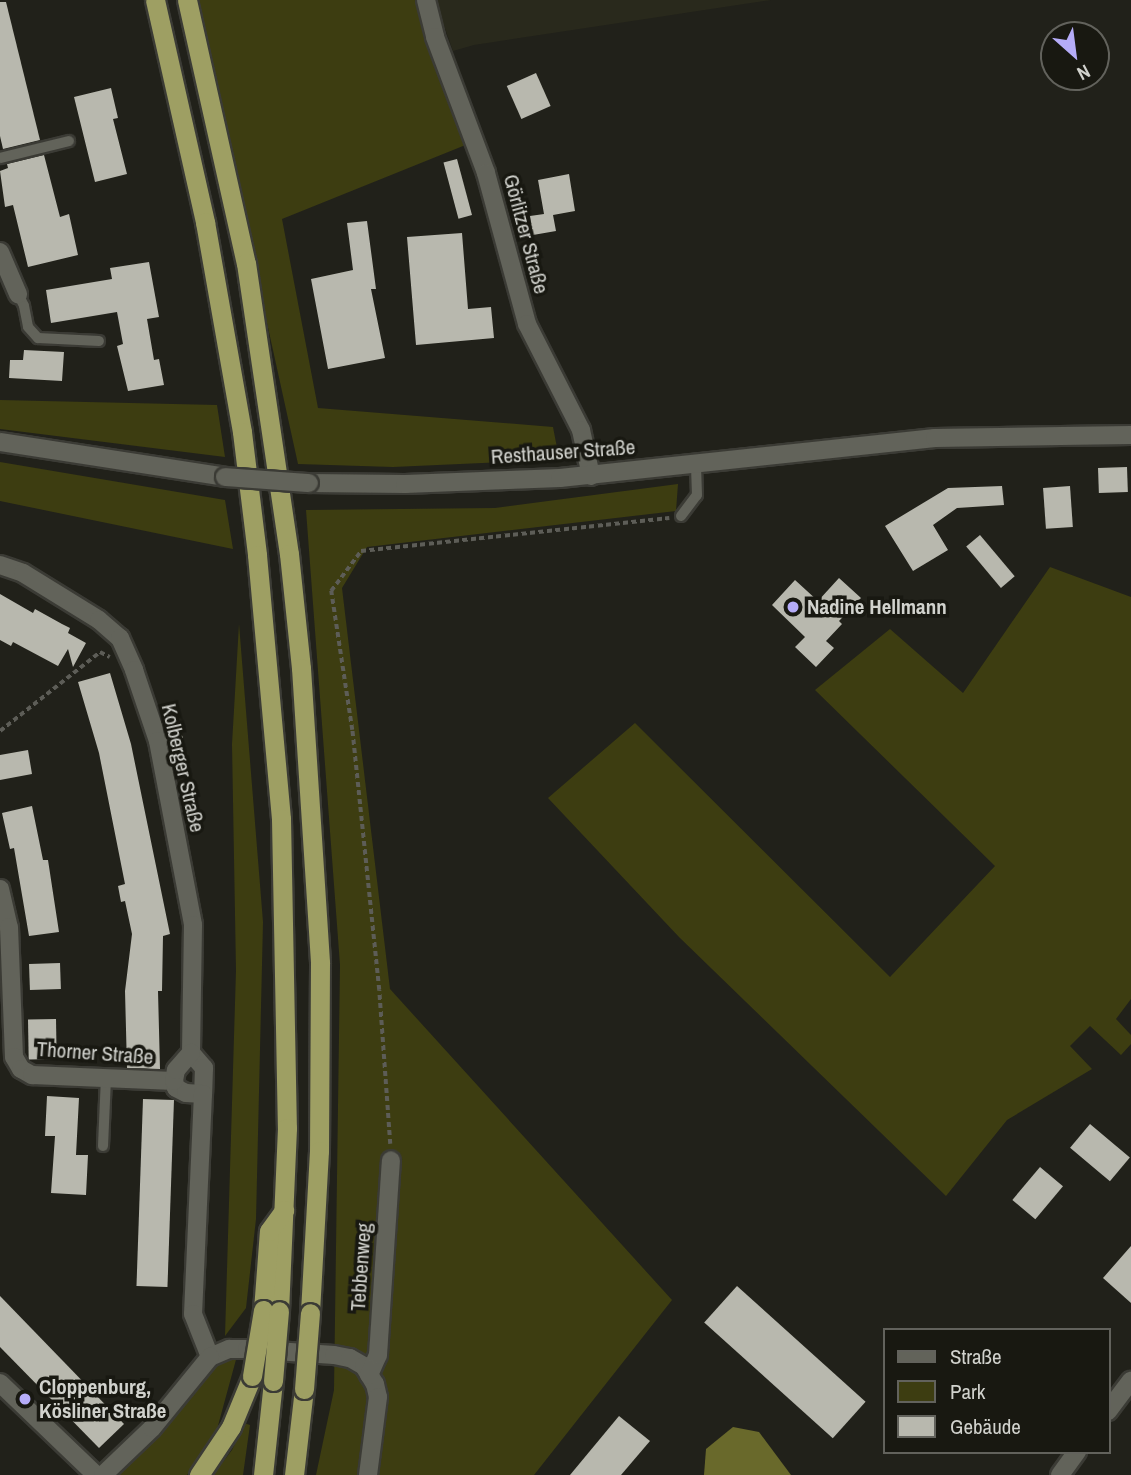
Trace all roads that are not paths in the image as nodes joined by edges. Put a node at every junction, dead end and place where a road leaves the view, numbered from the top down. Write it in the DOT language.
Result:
graph roads {
  1 [pos="155,0"];
  2 [pos="187,0"];
  3 [pos="426,0"];
  4 [pos="69,141"];
  5 [pos="0,158"];
  6 [pos="0,252"];
  7 [pos="18,294"];
  8 [pos="99,341"];
  9 [pos="1131,435"];
  10 [pos="0,442"];
  11 [pos="696,463"];
  12 [pos="592,476"];
  13 [pos="681,516"];
  14 [pos="0,565"];
  15 [pos="0,889"];
  16 [pos="4,929"];
  17 [pos="191,1053"];
  18 [pos="106,1078"];
  19 [pos="174,1081"];
  20 [pos="203,1094"];
  21 [pos="103,1146"];
  22 [pos="391,1160"];
  23 [pos="271,1310"];
  24 [pos="210,1357"];
  25 [pos="369,1375"];
  26 [pos="1131,1381"];
  27 [pos="2,1387"];
  28 [pos="1110,1408"];
  29 [pos="1076,1454"];
  30 [pos="96,1475"];
  31 [pos="103,1475"];
  32 [pos="199,1475"];
  33 [pos="262,1475"];
  34 [pos="294,1475"];
  35 [pos="368,1475"];
  36 [pos="1060,1475"];
  1 -- 23 [label="highway"];
  2 -- 34 [label="highway, bridge"];
  3 -- 12 [label="street, Görlitzer Straße"];
  4 -- 5 [label="lane"];
  6 -- 7 [label="street"];
  7 -- 8 [label="lane"];
  9 -- 11 [label="street, Resthauser Straße"];
  10 -- 12 [label="street, Resthauser Straße, bridge"];
  11 -- 12 [label="street, Resthauser Straße"];
  11 -- 13 [label="lane"];
  14 -- 17 [label="street, Kolberger Straße"];
  15 -- 16 [label="street, Thorner Straße"];
  16 -- 18 [label="street, Thorner Straße"];
  17 -- 19 [label="street"];
  17 -- 20 [label="street, Kolberger Straße"];
  18 -- 19 [label="street, Thorner Straße"];
  18 -- 21 [label="lane"];
  19 -- 20 [label="street, Thorner Straße"];
  20 -- 24 [label="street"];
  22 -- 25 [label="street, Tebbenweg"];
  23 -- 32 [label="highway, bridge"];
  23 -- 33 [label="highway, bridge"];
  24 -- 25 [label="street"];
  24 -- 31 [label="street"];
  25 -- 35 [label="street, Tebbenweg"];
  26 -- 28 [label="street"];
  27 -- 30 [label="street"];
  29 -- 36 [label="street"];
}
